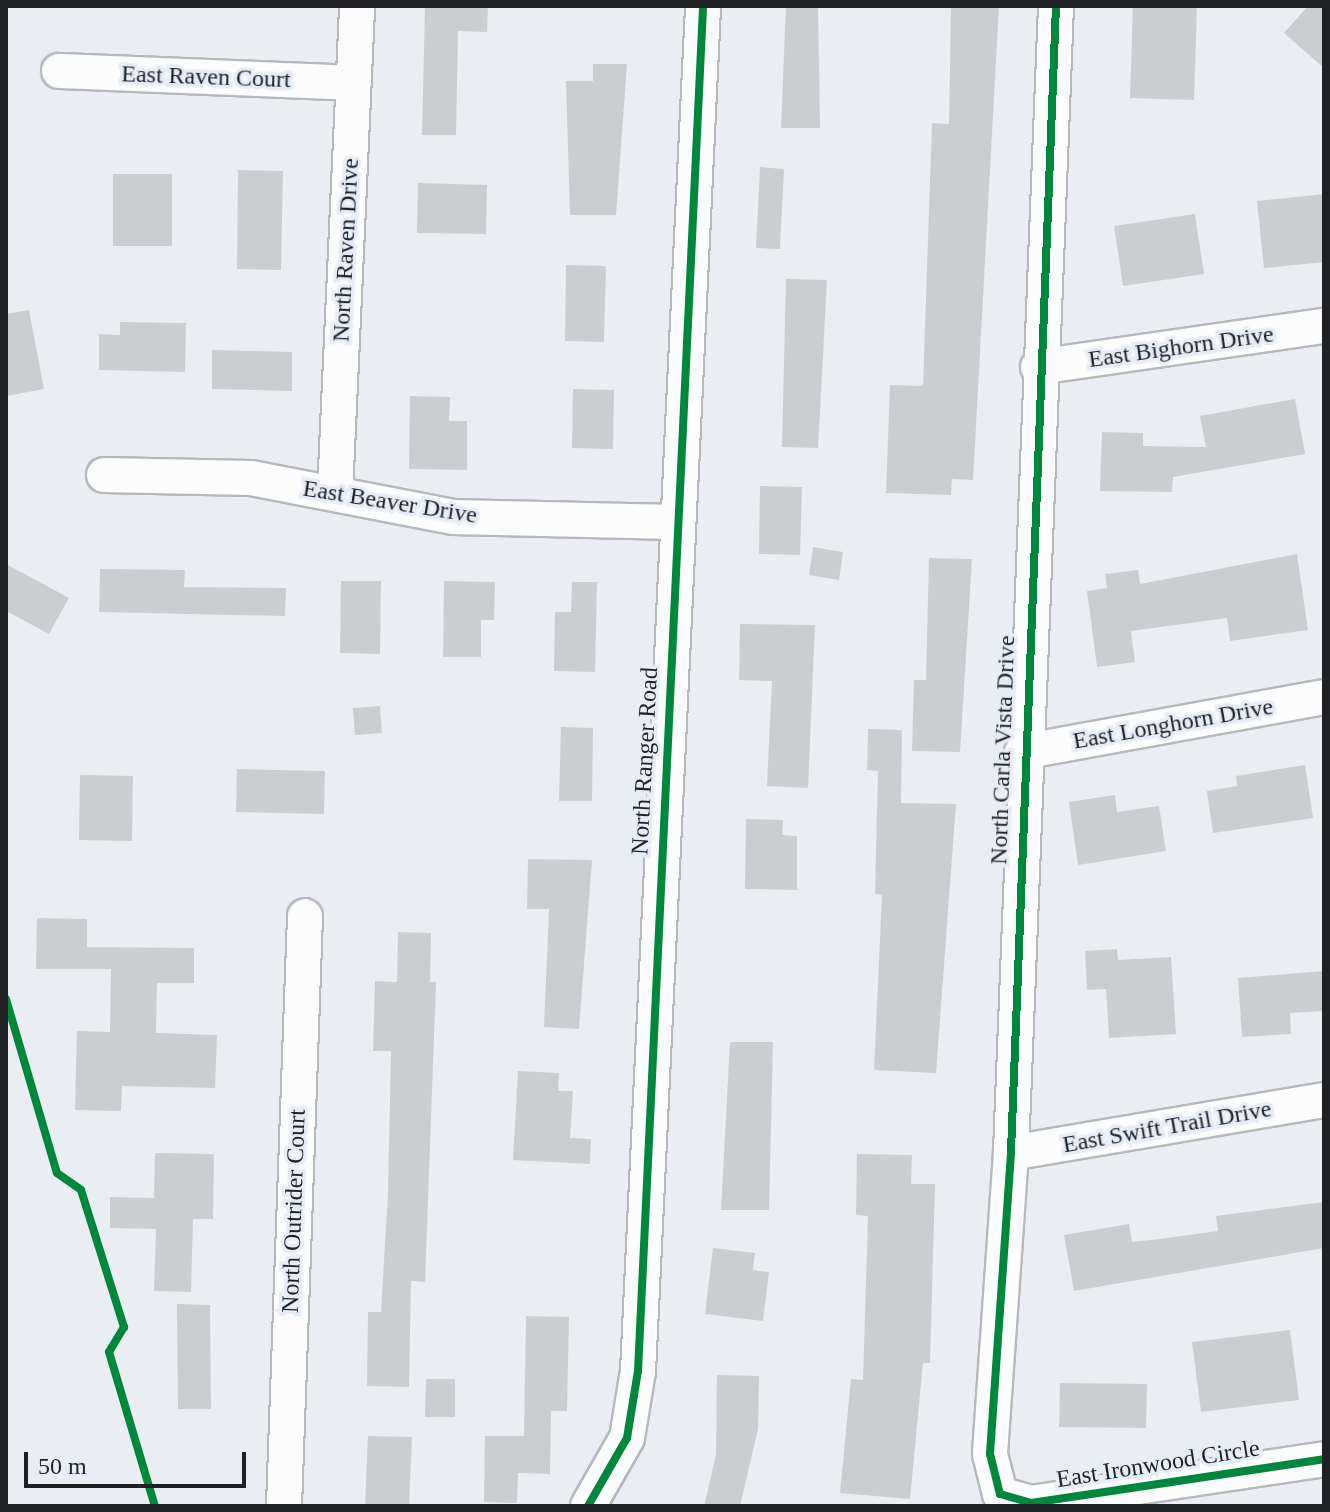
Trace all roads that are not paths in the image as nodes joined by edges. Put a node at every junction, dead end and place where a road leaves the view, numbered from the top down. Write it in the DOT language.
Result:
graph roads {
  1 [pos="357,6"];
  2 [pos="703,6"];
  3 [pos="1056,6"];
  4 [pos="59,71"];
  5 [pos="353,83"];
  6 [pos="1324,326"];
  7 [pos="1038,367"];
  8 [pos="104,475"];
  9 [pos="335,493"];
  10 [pos="676,522"];
  11 [pos="1324,697"];
  12 [pos="1022,752"];
  13 [pos="305,916"];
  14 [pos="1324,1100"];
  15 [pos="1011,1153"];
  16 [pos="1324,1459"];
  17 [pos="1000,1494"];
  18 [pos="284,1506"];
  19 [pos="588,1506"];
  1 -- 5 [label="street, North Raven Drive"];
  2 -- 10 [label="street, North Ranger Road"];
  3 -- 7 [label="street, North Carla Vista Drive"];
  4 -- 5 [label="street, East Raven Court"];
  5 -- 9 [label="street, North Raven Drive"];
  6 -- 7 [label="street, East Bighorn Drive"];
  7 -- 12 [label="street, North Carla Vista Drive"];
  8 -- 9 [label="street, East Beaver Drive"];
  9 -- 10 [label="street, East Beaver Drive"];
  10 -- 19 [label="street, North Ranger Road"];
  11 -- 12 [label="street, East Longhorn Drive"];
  12 -- 15 [label="street, North Carla Vista Drive"];
  13 -- 18 [label="street, North Outrider Court"];
  14 -- 15 [label="street, East Swift Trail Drive"];
  15 -- 17 [label="street, North Carla Vista Drive"];
  16 -- 17 [label="street, East Ironwood Circle"];
}
